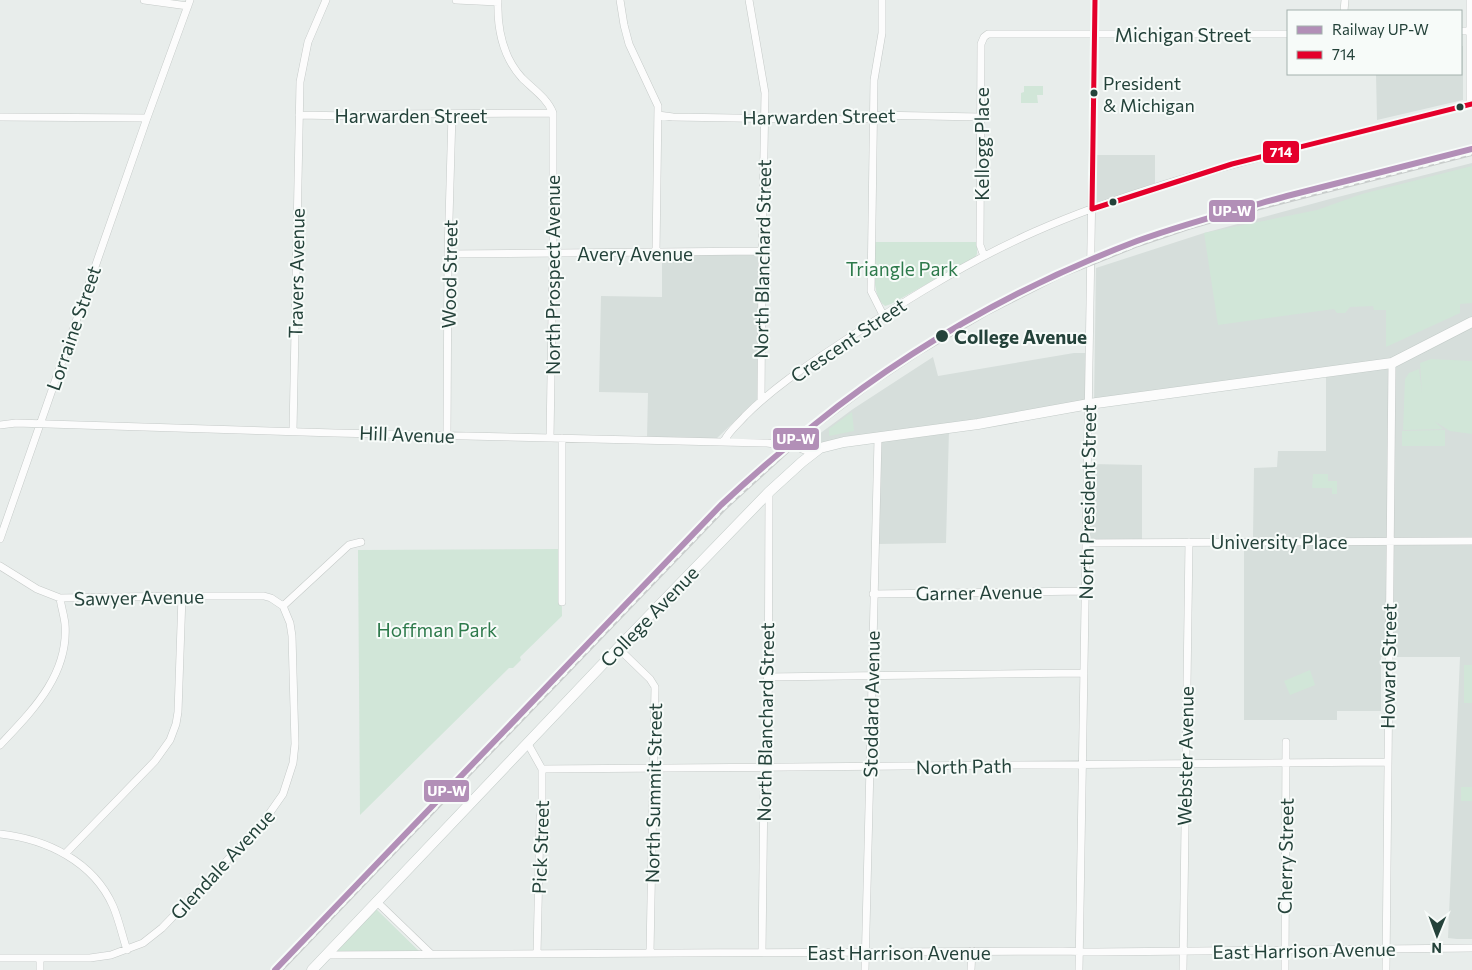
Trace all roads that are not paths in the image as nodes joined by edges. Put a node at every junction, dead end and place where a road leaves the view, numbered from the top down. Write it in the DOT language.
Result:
graph roads {
  1 [pos="144,0"];
  2 [pos="326,0"];
  3 [pos="456,0"];
  4 [pos="620,0"];
  5 [pos="749,0"];
  6 [pos="882,0"];
  7 [pos="1095,0"];
  8 [pos="1470,0"];
  9 [pos="498,1"];
  10 [pos="189,3"];
  11 [pos="1462,31"];
  12 [pos="1470,31"];
  13 [pos="988,34"];
  14 [pos="1095,34"];
  15 [pos="1287,34"];
  16 [pos="1471,104"];
  17 [pos="552,113"];
  18 [pos="452,114"];
  19 [pos="299,115"];
  20 [pos="658,115"];
  21 [pos="874,115"];
  22 [pos="0,117"];
  23 [pos="980,117"];
  24 [pos="147,118"];
  25 [pos="765,118"];
  26 [pos="1092,209"];
  27 [pos="762,251"];
  28 [pos="553,253"];
  29 [pos="656,253"];
  30 [pos="448,254"];
  31 [pos="984,256"];
  32 [pos="883,315"];
  33 [pos="1472,322"];
  34 [pos="1392,363"];
  35 [pos="761,400"];
  36 [pos="1089,404"];
  37 [pos="40,424"];
  38 [pos="0,425"];
  39 [pos="293,431"];
  40 [pos="448,435"];
  41 [pos="550,438"];
  42 [pos="562,438"];
  43 [pos="878,439"];
  44 [pos="724,441"];
  45 [pos="812,453"];
  46 [pos="769,492"];
  47 [pos="0,539"];
  48 [pos="1390,541"];
  49 [pos="1472,541"];
  50 [pos="361,542"];
  51 [pos="1189,542"];
  52 [pos="1086,543"];
  53 [pos="0,566"];
  54 [pos="1085,591"];
  55 [pos="873,594"];
  56 [pos="182,596"];
  57 [pos="60,598"];
  58 [pos="562,602"];
  59 [pos="283,606"];
  60 [pos="618,648"];
  61 [pos="1084,672"];
  62 [pos="872,676"];
  63 [pos="767,677"];
  64 [pos="1286,742"];
  65 [pos="0,744"];
  66 [pos="528,744"];
  67 [pos="1387,762"];
  68 [pos="1286,763"];
  69 [pos="1082,764"];
  70 [pos="1185,764"];
  71 [pos="766,767"];
  72 [pos="870,767"];
  73 [pos="654,768"];
  74 [pos="542,769"];
  75 [pos="0,834"];
  76 [pos="65,854"];
  77 [pos="376,901"];
  78 [pos="1386,948"];
  79 [pos="1472,948"];
  80 [pos="1285,949"];
  81 [pos="126,950"];
  82 [pos="972,951"];
  83 [pos="1080,951"];
  84 [pos="1183,951"];
  85 [pos="762,952"];
  86 [pos="865,952"];
  87 [pos="650,953"];
  88 [pos="431,954"];
  89 [pos="537,954"];
  90 [pos="326,955"];
  91 [pos="0,958"];
  92 [pos="40,958"];
  93 [pos="40,970"];
  94 [pos="312,970"];
  95 [pos="865,970"];
  96 [pos="971,970"];
  97 [pos="1079,970"];
  98 [pos="1183,970"];
  99 [pos="1285,970"];
  100 [pos="1386,970"];
  1 -- 10 [label="street"];
  2 -- 19 [label="street, Travers Avenue"];
  3 -- 9 [label="street"];
  4 -- 20 [label="street"];
  5 -- 25 [label="street, North Blanchard Street"];
  6 -- 21 [label="street"];
  7 -- 14 [label="street, North President Street"];
  8 -- 12 [label="street"];
  9 -- 17 [label="street"];
  10 -- 24 [label="street, Lorraine Street"];
  11 -- 12 [label="street"];
  12 -- 16 [label="street"];
  13 -- 14 [label="street, Michigan Street"];
  13 -- 23 [label="street, Kellogg Place"];
  14 -- 15 [label="street, Michigan Street"];
  14 -- 26 [label="street, North President Street"];
  16 -- 26 [label="street, Crescent Street"];
  17 -- 18 [label="street, Harwarden Street"];
  17 -- 28 [label="street, North Prospect Avenue"];
  18 -- 19 [label="street, Harwarden Street"];
  18 -- 30 [label="street, Wood Street"];
  19 -- 39 [label="street, Travers Avenue"];
  20 -- 25 [label="street, Harwarden Street"];
  20 -- 29 [label="street"];
  21 -- 23 [label="street, Harwarden Street"];
  21 -- 25 [label="street, Harwarden Street"];
  21 -- 32 [label="street"];
  22 -- 24 [label="street"];
  23 -- 31 [label="street, Kellogg Place"];
  24 -- 37 [label="street, Lorraine Street"];
  25 -- 27 [label="street, North Blanchard Street"];
  26 -- 31 [label="street, Crescent Street"];
  26 -- 36 [label="street, North President Street"];
  27 -- 29 [label="street, Avery Avenue"];
  27 -- 35 [label="street, North Blanchard Street"];
  28 -- 29 [label="street, Avery Avenue"];
  28 -- 30 [label="street, Avery Avenue"];
  28 -- 41 [label="street, North Prospect Avenue"];
  30 -- 40 [label="street, Wood Street"];
  31 -- 32 [label="street, Crescent Street"];
  32 -- 35 [label="street, Crescent Street"];
  33 -- 34 [label="street, College Avenue"];
  34 -- 36 [label="street, College Avenue"];
  34 -- 48 [label="street, Howard Street"];
  35 -- 44 [label="street, Crescent Street"];
  36 -- 43 [label="street, College Avenue"];
  36 -- 52 [label="street, North President Street"];
  37 -- 38 [label="street, Hill Avenue"];
  37 -- 39 [label="street, Hill Avenue"];
  37 -- 47 [label="street, Lorraine Street"];
  39 -- 40 [label="street, Hill Avenue"];
  40 -- 41 [label="street, Hill Avenue"];
  41 -- 42 [label="street, Hill Avenue"];
  42 -- 44 [label="street, Hill Avenue"];
  42 -- 58 [label="street"];
  43 -- 45 [label="street, College Avenue"];
  43 -- 55 [label="street, Stoddard Avenue"];
  44 -- 45 [label="street, Hill Avenue"];
  45 -- 46 [label="street, College Avenue"];
  46 -- 60 [label="street, College Avenue"];
  46 -- 63 [label="street, North Blanchard Street"];
  48 -- 49 [label="street, University Place"];
  48 -- 51 [label="street, University Place"];
  48 -- 67 [label="street, Howard Street"];
  50 -- 59 [label="street"];
  51 -- 52 [label="street, University Place"];
  51 -- 70 [label="street, Webster Avenue"];
  52 -- 54 [label="street, North President Street"];
  53 -- 57 [label="street, Sawyer Avenue"];
  54 -- 55 [label="street, Garner Avenue"];
  54 -- 61 [label="street, North President Street"];
  55 -- 62 [label="street, Stoddard Avenue"];
  56 -- 57 [label="street, Sawyer Avenue"];
  56 -- 59 [label="street, Sawyer Avenue"];
  56 -- 76 [label="street"];
  57 -- 65 [label="street"];
  59 -- 81 [label="street, Glendale Avenue"];
  60 -- 66 [label="street, College Avenue"];
  60 -- 73 [label="street, North Summit Street"];
  61 -- 62 [label="street"];
  61 -- 69 [label="street, North President Street"];
  62 -- 63 [label="street"];
  62 -- 72 [label="street, Stoddard Avenue"];
  63 -- 71 [label="street, North Blanchard Street"];
  64 -- 68 [label="street, Cherry Street"];
  66 -- 74 [label="street, Pick Street"];
  66 -- 77 [label="street, College Avenue"];
  67 -- 68 [label="street, North Path"];
  67 -- 78 [label="street, Howard Street"];
  68 -- 70 [label="street, North Path"];
  68 -- 80 [label="street, Cherry Street"];
  69 -- 70 [label="street, North Path"];
  69 -- 72 [label="street, North Path"];
  69 -- 83 [label="street, North President Street"];
  70 -- 84 [label="street, Webster Avenue"];
  71 -- 72 [label="street, North Path"];
  71 -- 73 [label="street, North Path"];
  71 -- 85 [label="street, North Blanchard Street"];
  72 -- 86 [label="street, Stoddard Avenue"];
  73 -- 74 [label="street, North Path"];
  73 -- 87 [label="street, North Summit Street"];
  74 -- 89 [label="street, Pick Street"];
  75 -- 76 [label="street"];
  76 -- 81 [label="street"];
  77 -- 88 [label="street"];
  77 -- 90 [label="street, College Avenue"];
  78 -- 79 [label="street, East Harrison Avenue"];
  78 -- 80 [label="street, East Harrison Avenue"];
  78 -- 100 [label="street, Howard Street"];
  80 -- 84 [label="street, East Harrison Avenue"];
  80 -- 99 [label="street, Cherry Street"];
  81 -- 92 [label="street, Glendale Avenue"];
  82 -- 83 [label="street, East Harrison Avenue"];
  82 -- 86 [label="street, East Harrison Avenue"];
  82 -- 96 [label="street"];
  83 -- 84 [label="street, East Harrison Avenue"];
  83 -- 97 [label="street, North President Street"];
  84 -- 98 [label="street, Webster Avenue"];
  85 -- 86 [label="street, East Harrison Avenue"];
  85 -- 87 [label="street, East Harrison Avenue"];
  86 -- 95 [label="street, Stoddard Avenue"];
  87 -- 89 [label="street, East Harrison Avenue"];
  88 -- 89 [label="street, East Harrison Avenue"];
  88 -- 90 [label="street, East Harrison Avenue"];
  90 -- 94 [label="street, College Avenue"];
  91 -- 92 [label="street, Glendale Avenue"];
  92 -- 93 [label="street"];
}
